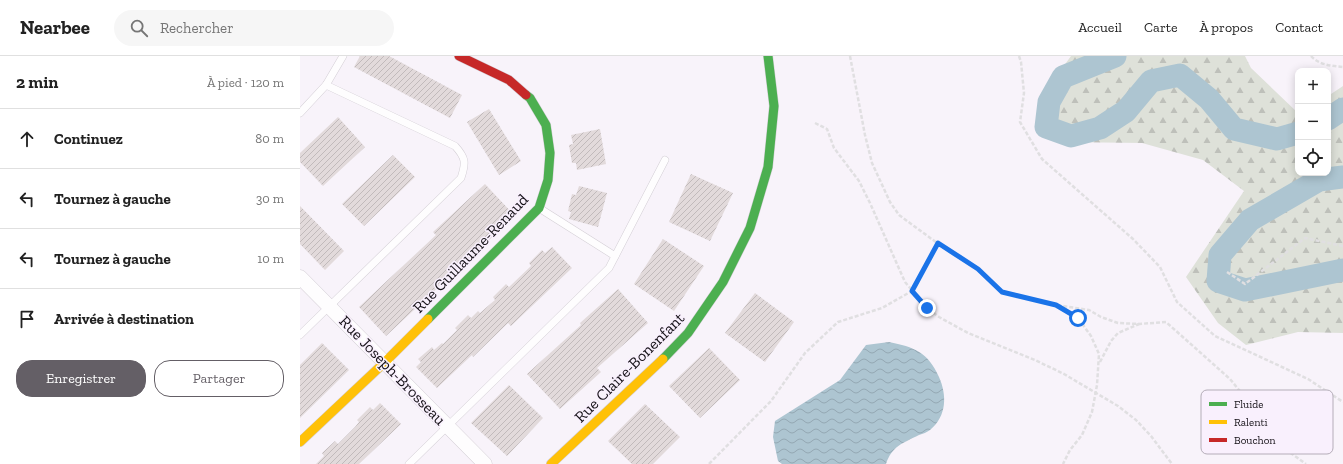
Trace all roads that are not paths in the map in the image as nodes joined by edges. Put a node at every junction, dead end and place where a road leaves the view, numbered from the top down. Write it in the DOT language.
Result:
graph roads {
  1 [pos="343,56"];
  2 [pos="459,56"];
  3 [pos="768,56"];
  4 [pos="326,85"];
  5 [pos="300,113"];
  6 [pos="665,160"];
  7 [pos="539,208"];
  8 [pos="615,256"];
  9 [pos="300,277"];
  10 [pos="330,306"];
  11 [pos="300,335"];
  12 [pos="385,362"];
  13 [pos="447,426"];
  14 [pos="300,442"];
  15 [pos="409,464"];
  16 [pos="485,464"];
  17 [pos="551,464"];
  1 -- 4 [label="lane"];
  2 -- 7 [label="street, Rue Guillaume-Renaud"];
  3 -- 17 [label="street, Rue Claire-Bonenfant"];
  4 -- 5 [label="lane"];
  4 -- 10 [label="lane"];
  6 -- 8 [label="lane"];
  7 -- 8 [label="lane"];
  7 -- 12 [label="street, Rue Guillaume-Renaud"];
  8 -- 13 [label="lane"];
  9 -- 10 [label="street, Rue Joseph-Brosseau"];
  10 -- 11 [label="lane"];
  10 -- 12 [label="street, Rue Joseph-Brosseau"];
  12 -- 13 [label="street, Rue Joseph-Brosseau"];
  12 -- 14 [label="street, Rue Guillaume-Renaud"];
  13 -- 15 [label="lane"];
  13 -- 16 [label="street, Rue Joseph-Brosseau"];
}
